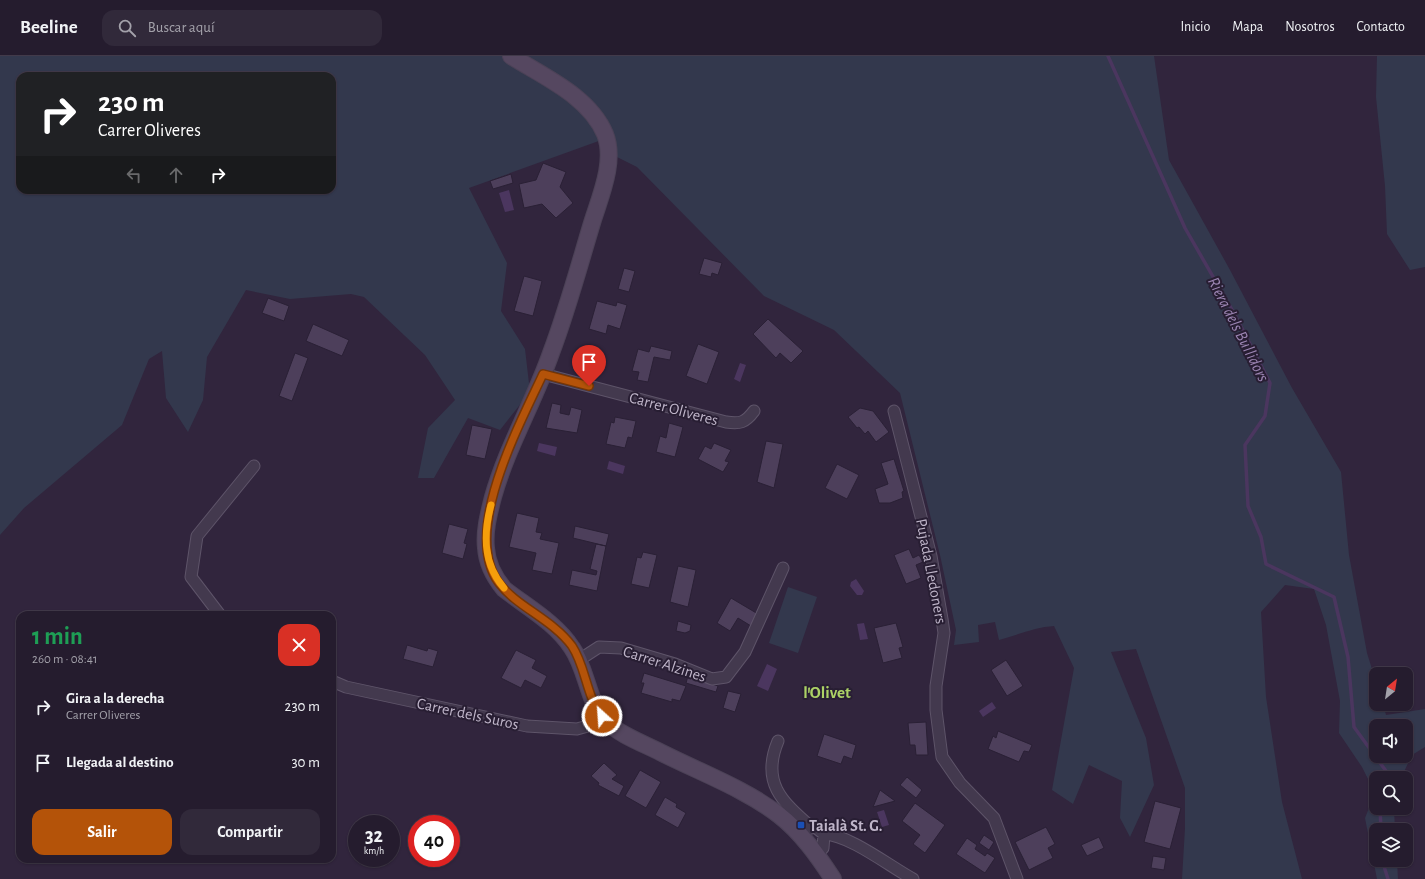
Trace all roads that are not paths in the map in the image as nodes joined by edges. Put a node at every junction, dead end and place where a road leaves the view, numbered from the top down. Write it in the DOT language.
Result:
graph roads {
  1 [pos="511,56"];
  2 [pos="543,374"];
  3 [pos="754,411"];
  4 [pos="894,411"];
  5 [pos="254,466"];
  6 [pos="783,568"];
  7 [pos="217,611"];
  8 [pos="579,660"];
  9 [pos="336,683"];
  10 [pos="606,721"];
  11 [pos="778,741"];
  12 [pos="805,831"];
  13 [pos="824,834"];
  14 [pos="817,856"];
  15 [pos="833,879"];
  16 [pos="913,879"];
  17 [pos="1017,879"];
  1 -- 2 [label="street"];
  2 -- 3 [label="street, Carrer Oliveres"];
  2 -- 8 [label="street"];
  4 -- 17 [label="street, Pujada Lledoners"];
  5 -- 7 [label="street"];
  6 -- 8 [label="street, Carrer Alzines"];
  8 -- 10 [label="street"];
  9 -- 10 [label="street, Carrer dels Suros"];
  10 -- 12 [label="street"];
  11 -- 12 [label="street"];
  12 -- 13 [label="street"];
  12 -- 14 [label="street"];
  13 -- 14 [label="street"];
  13 -- 16 [label="street"];
  14 -- 15 [label="street"];
}
